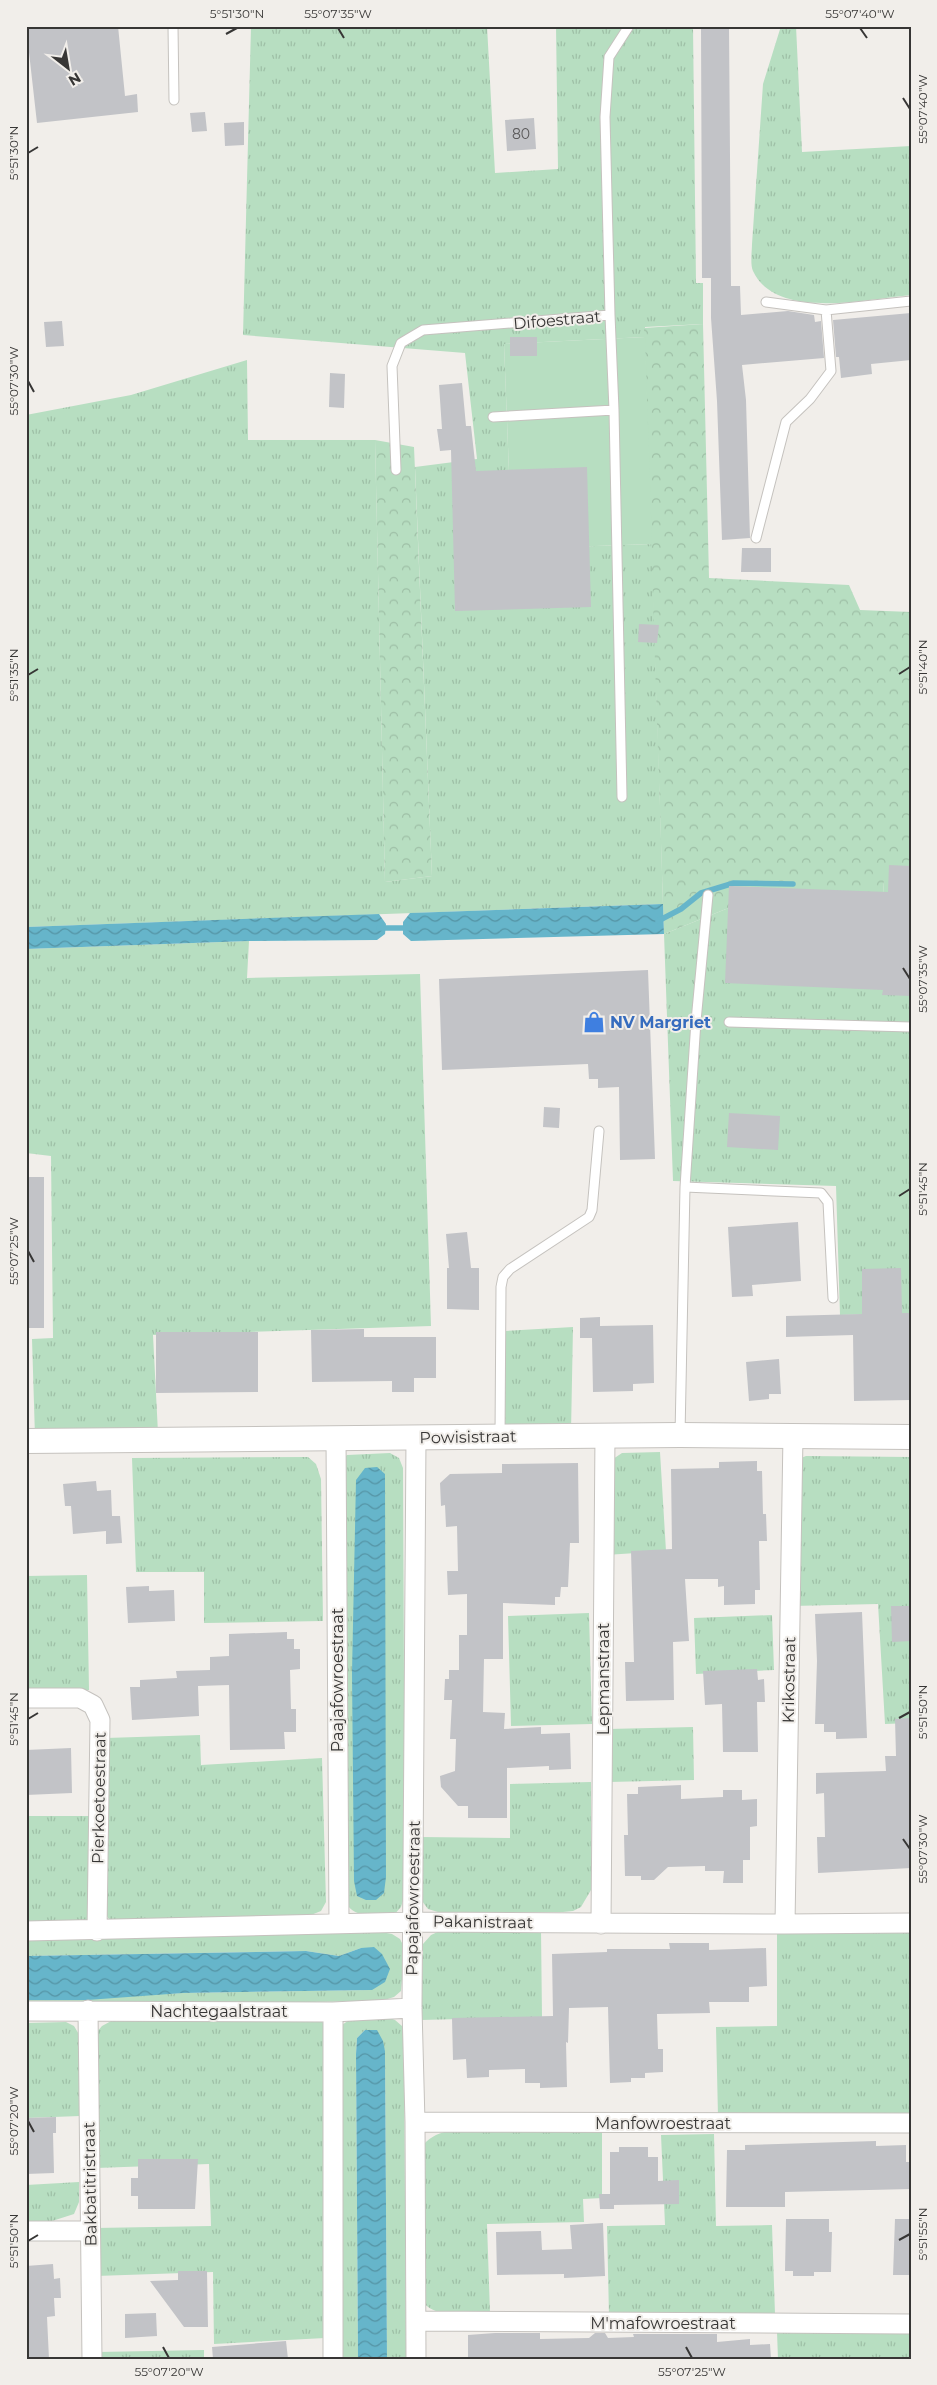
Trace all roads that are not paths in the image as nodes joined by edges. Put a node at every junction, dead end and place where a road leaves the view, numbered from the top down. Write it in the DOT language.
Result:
graph roads {
  1 [pos="173,26"];
  2 [pos="629,26"];
  3 [pos="174,100"];
  4 [pos="911,301"];
  5 [pos="766,302"];
  6 [pos="826,310"];
  7 [pos="610,315"];
  8 [pos="614,410"];
  9 [pos="493,417"];
  10 [pos="396,470"];
  11 [pos="756,538"];
  12 [pos="622,797"];
  13 [pos="708,895"];
  14 [pos="729,1022"];
  15 [pos="911,1027"];
  16 [pos="599,1131"];
  17 [pos="685,1187"];
  18 [pos="833,1298"];
  19 [pos="605,1435"];
  20 [pos="680,1435"];
  21 [pos="793,1435"];
  22 [pos="500,1436"];
  23 [pos="911,1437"];
  24 [pos="336,1438"];
  25 [pos="416,1438"];
  26 [pos="26,1441"];
  27 [pos="26,1698"];
  28 [pos="414,1922"];
  29 [pos="339,1923"];
  30 [pos="911,1923"];
  31 [pos="601,1924"];
  32 [pos="785,1924"];
  33 [pos="97,1931"];
  34 [pos="26,1932"];
  35 [pos="412,2008"];
  36 [pos="88,2010"];
  37 [pos="26,2011"];
  38 [pos="333,2012"];
  39 [pos="415,2122"];
  40 [pos="911,2123"];
  41 [pos="90,2231"];
  42 [pos="26,2232"];
  43 [pos="416,2321"];
  44 [pos="911,2324"];
  45 [pos="92,2359"];
  46 [pos="332,2359"];
  47 [pos="416,2359"];
  1 -- 3 [label="lane"];
  2 -- 7 [label="lane, Difoestraat"];
  4 -- 6 [label="lane"];
  5 -- 6 [label="lane"];
  6 -- 11 [label="lane"];
  7 -- 8 [label="lane"];
  7 -- 10 [label="lane, Difoestraat"];
  8 -- 9 [label="lane"];
  8 -- 12 [label="lane"];
  13 -- 17 [label="lane"];
  14 -- 15 [label="lane"];
  16 -- 22 [label="lane"];
  17 -- 18 [label="lane"];
  17 -- 20 [label="lane"];
  19 -- 20 [label="street, Powisistraat"];
  19 -- 22 [label="street, Powisistraat"];
  19 -- 31 [label="street, Lepmanstraat"];
  20 -- 21 [label="street, Powisistraat"];
  21 -- 23 [label="street, Powisistraat"];
  21 -- 32 [label="street, Krikostraat"];
  22 -- 25 [label="street, Powisistraat"];
  24 -- 25 [label="street, Powisistraat"];
  24 -- 26 [label="street, Powisistraat"];
  24 -- 29 [label="street, Paajafowroestraat"];
  25 -- 28 [label="street, Papajafowroestraat"];
  27 -- 33 [label="street, Pierkoetoestraat"];
  28 -- 29 [label="street, Pakanistraat"];
  28 -- 31 [label="street, Pakanistraat"];
  28 -- 35 [label="street, Papajafowroestraat"];
  29 -- 33 [label="street, Pakanistraat"];
  30 -- 32 [label="street, Pakanistraat"];
  31 -- 32 [label="street, Pakanistraat"];
  33 -- 34 [label="street, Pakanistraat"];
  35 -- 38 [label="street, Nachtegaalstraat"];
  35 -- 39 [label="street, Papajafowroestraat"];
  36 -- 37 [label="street, Nachtegaalstraat"];
  36 -- 38 [label="street, Nachtegaalstraat"];
  36 -- 41 [label="street, Bakbatitristraat"];
  38 -- 46 [label="street"];
  39 -- 40 [label="street, Manfowroestraat"];
  39 -- 43 [label="street, Papajafowroestraat"];
  41 -- 42 [label="street"];
  41 -- 45 [label="street, Bakbatitristraat"];
  43 -- 44 [label="street, M'mafowroestraat"];
  43 -- 47 [label="street, Papajafowroestraat"];
}
